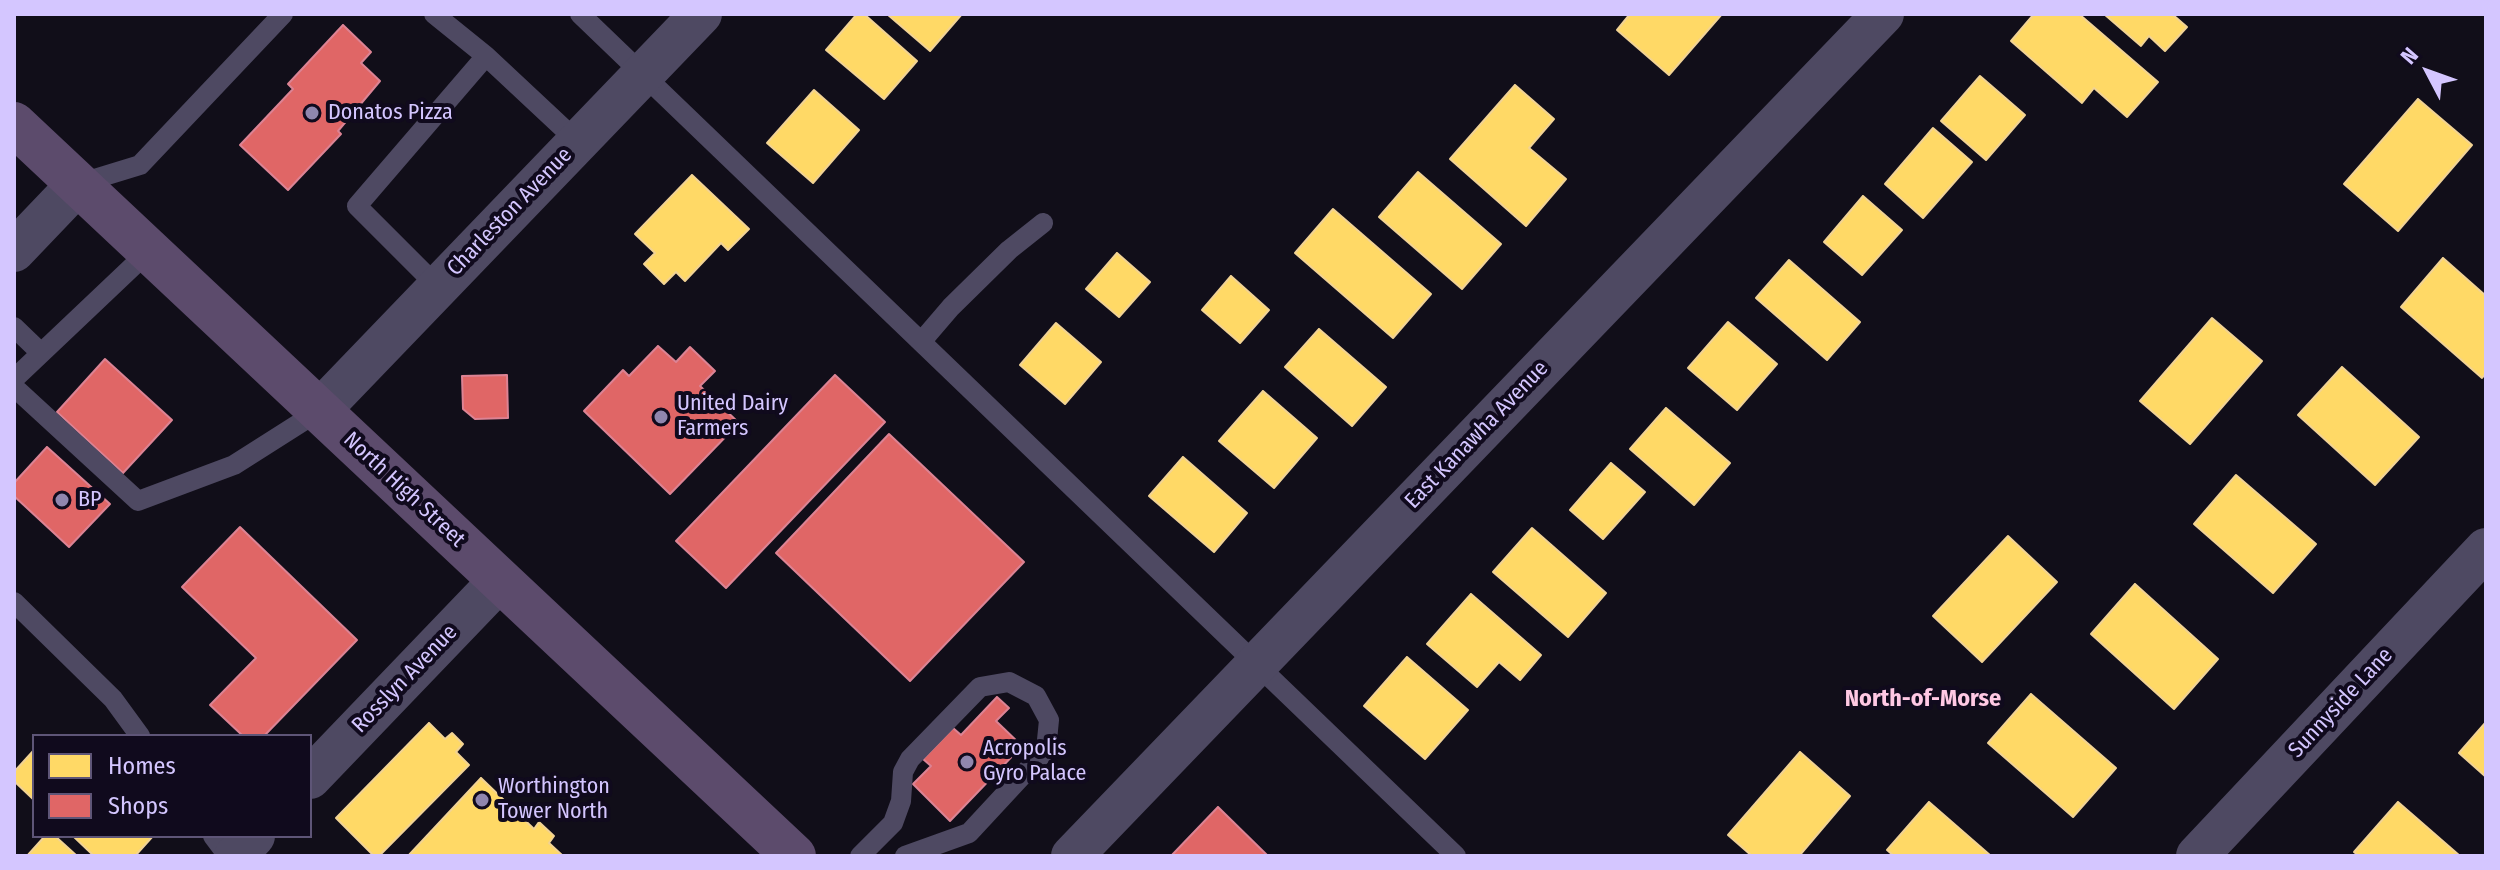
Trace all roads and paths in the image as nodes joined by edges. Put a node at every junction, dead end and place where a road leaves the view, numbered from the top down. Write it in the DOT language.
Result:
graph roads {
  1 [pos="283,14"];
  2 [pos="434,14"];
  3 [pos="580,14"];
  4 [pos="701,14"];
  5 [pos="1883,14"];
  6 [pos="486,56"];
  7 [pos="643,75"];
  8 [pos="14,124"];
  9 [pos="578,142"];
  10 [pos="78,184"];
  11 [pos="1043,223"];
  12 [pos="14,251"];
  13 [pos="149,251"];
  14 [pos="438,287"];
  15 [pos="14,327"];
  16 [pos="921,342"];
  17 [pos="41,353"];
  18 [pos="14,379"];
  19 [pos="14,387"];
  20 [pos="319,411"];
  21 [pos="2486,549"];
  22 [pos="500,580"];
  23 [pos="14,602"];
  24 [pos="1256,664"];
  25 [pos="139,734"];
  26 [pos="312,776"];
  27 [pos="214,838"];
  28 [pos="252,838"];
  29 [pos="228,856"];
  30 [pos="235,856"];
  31 [pos="794,856"];
  32 [pos="860,856"];
  33 [pos="905,856"];
  34 [pos="1072,856"];
  35 [pos="1456,856"];
  36 [pos="2197,856"];
  1 -- 10 [label="lane"];
  2 -- 6 [label="lane"];
  3 -- 7 [label="lane"];
  4 -- 7 [label="street, Charleston Avenue"];
  5 -- 24 [label="street, East Kanawha Avenue"];
  6 -- 9 [label="lane"];
  6 -- 14 [label="lane"];
  7 -- 9 [label="street, Charleston Avenue"];
  7 -- 16 [label="lane"];
  8 -- 10 [label="main road, North High Street"];
  9 -- 14 [label="street, Charleston Avenue"];
  10 -- 12 [label="street"];
  10 -- 13 [label="main road, North High Street"];
  11 -- 16 [label="lane"];
  13 -- 17 [label="lane"];
  13 -- 20 [label="main road, North High Street"];
  14 -- 20 [label="street, Charleston Avenue"];
  15 -- 17 [label="lane"];
  16 -- 24 [label="lane"];
  17 -- 18 [label="lane"];
  19 -- 20 [label="lane"];
  20 -- 22 [label="main road, North High Street"];
  21 -- 36 [label="street, Sunnyside Lane"];
  22 -- 26 [label="street, Rosslyn Avenue"];
  22 -- 31 [label="main road, North High Street"];
  23 -- 25 [label="lane"];
  24 -- 34 [label="street, East Kanawha Avenue"];
  24 -- 35 [label="lane"];
  27 -- 29 [label="lane"];
  28 -- 30 [label="street"];
  32 -- 33 [label="lane"];
}
